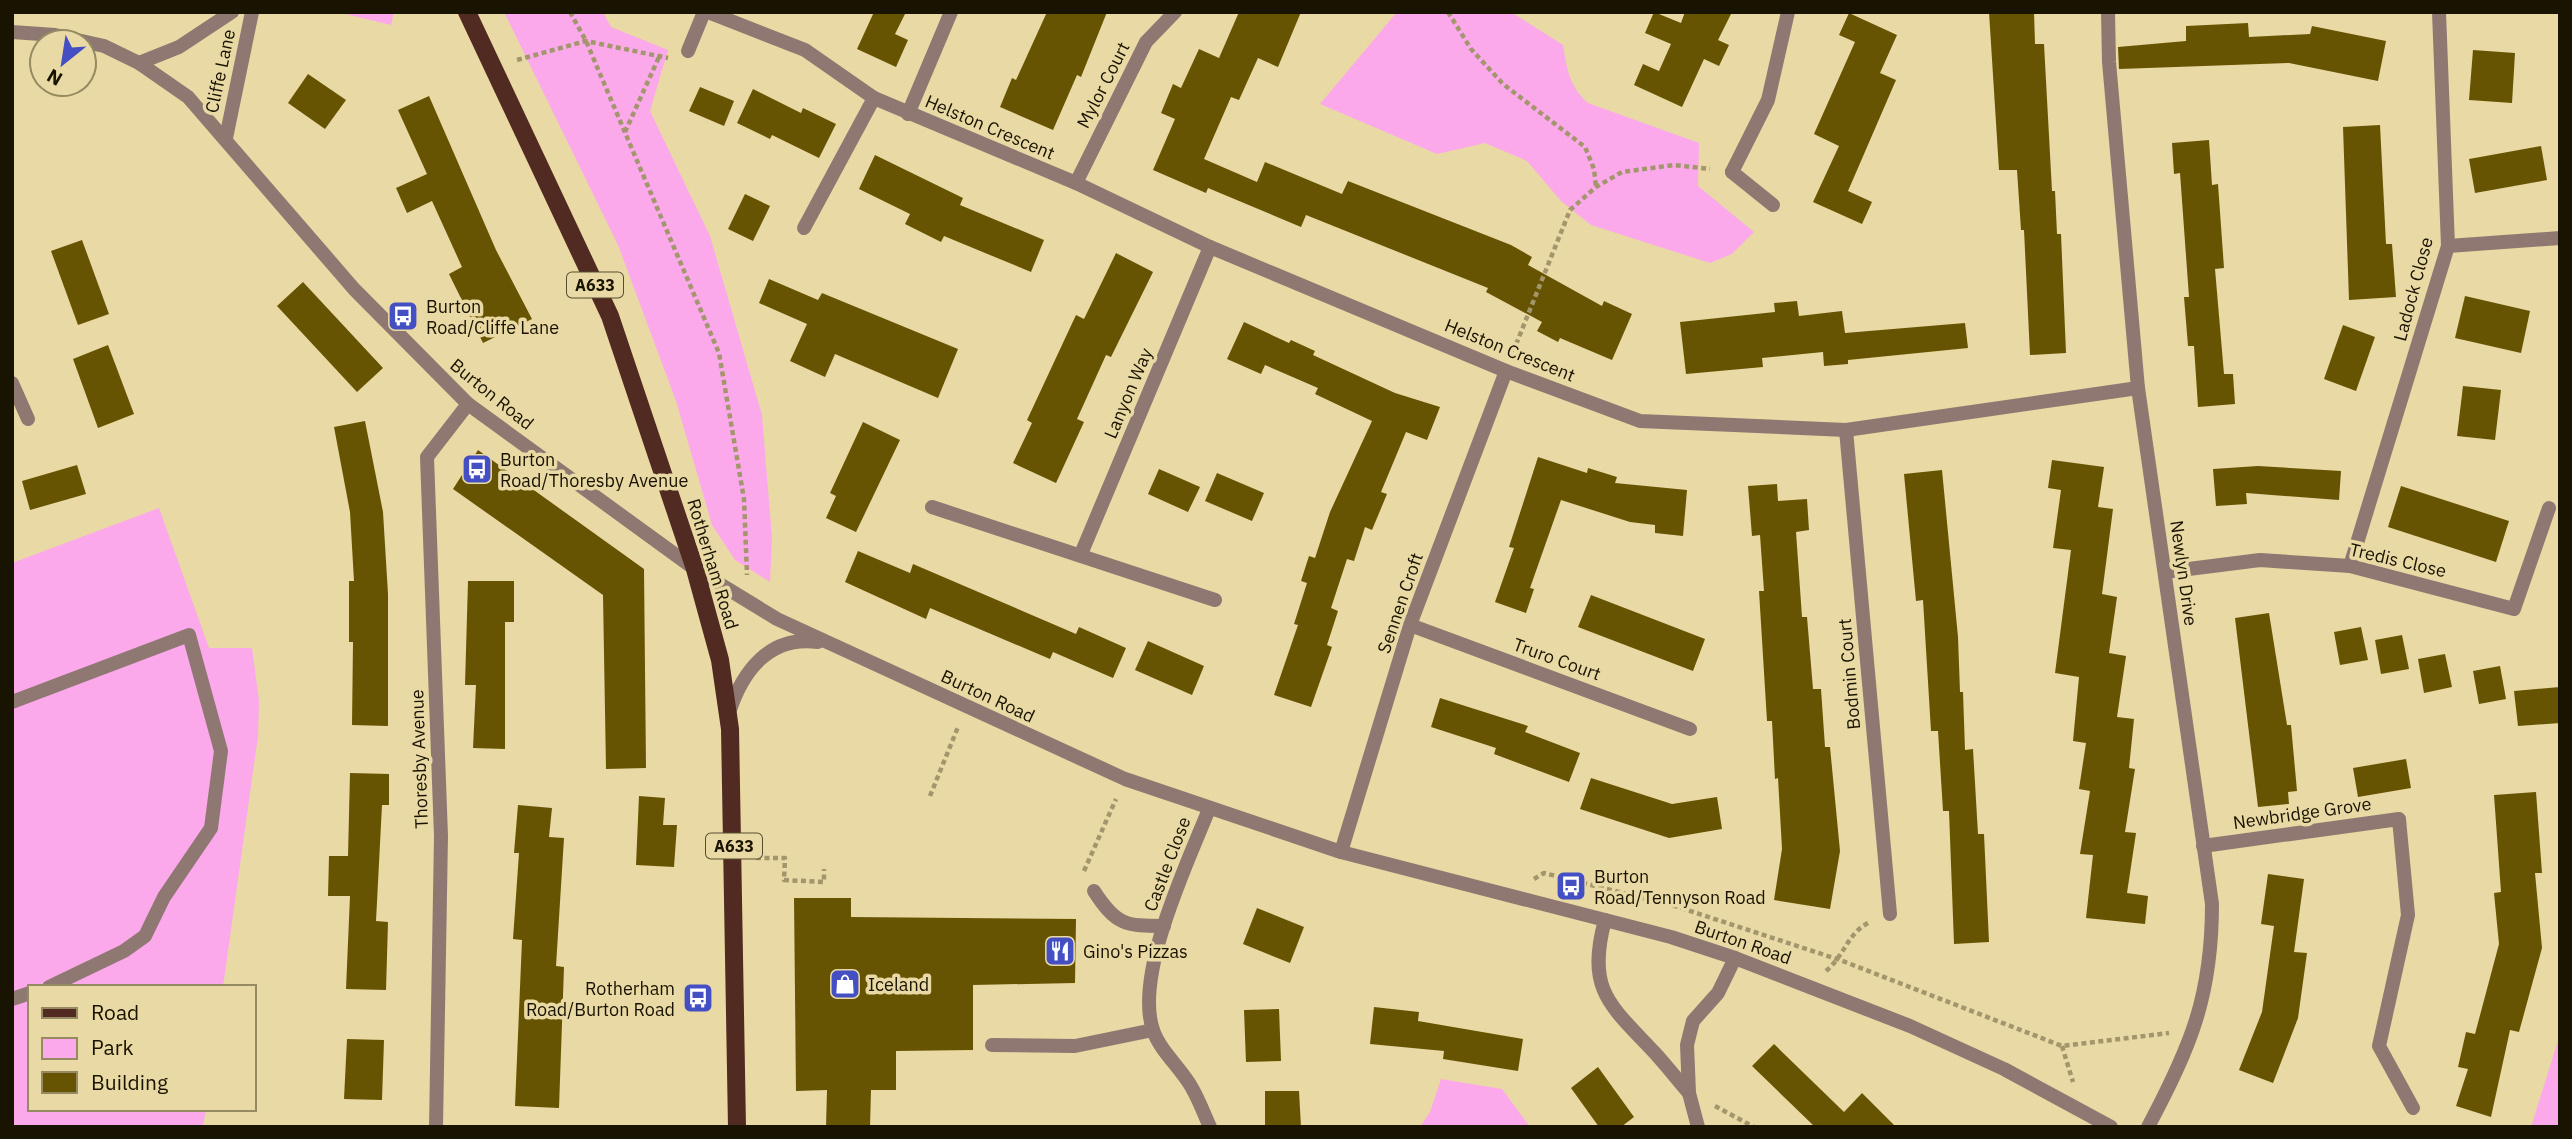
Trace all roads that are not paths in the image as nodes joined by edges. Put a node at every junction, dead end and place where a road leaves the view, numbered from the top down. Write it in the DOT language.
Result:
graph roads {
  1 [pos="232,12"];
  2 [pos="252,12"];
  3 [pos="467,12"];
  4 [pos="706,12"];
  5 [pos="951,12"];
  6 [pos="1175,12"];
  7 [pos="1788,12"];
  8 [pos="2108,12"];
  9 [pos="2439,12"];
  10 [pos="12,32"];
  11 [pos="688,51"];
  12 [pos="139,63"];
  13 [pos="874,98"];
  14 [pos="908,114"];
  15 [pos="226,138"];
  16 [pos="1076,183"];
  17 [pos="1773,205"];
  18 [pos="804,228"];
  19 [pos="2560,238"];
  20 [pos="2448,246"];
  21 [pos="1210,247"];
  22 [pos="1506,371"];
  23 [pos="12,383"];
  24 [pos="2138,388"];
  25 [pos="468,404"];
  26 [pos="28,419"];
  27 [pos="1846,430"];
  28 [pos="932,507"];
  29 [pos="2549,508"];
  30 [pos="1081,554"];
  31 [pos="2350,566"];
  32 [pos="695,569"];
  33 [pos="2165,572"];
  34 [pos="1215,600"];
  35 [pos="1410,625"];
  36 [pos="830,644"];
  37 [pos="12,702"];
  38 [pos="728,714"];
  39 [pos="1690,729"];
  40 [pos="1209,809"];
  41 [pos="2203,846"];
  42 [pos="1341,852"];
  43 [pos="1094,891"];
  44 [pos="1890,914"];
  45 [pos="1605,920"];
  46 [pos="1164,926"];
  47 [pos="1735,958"];
  48 [pos="54,985"];
  49 [pos="1153,1030"];
  50 [pos="992,1045"];
  51 [pos="1689,1093"];
  52 [pos="2413,1108"];
  53 [pos="436,1127"];
  54 [pos="737,1127"];
  55 [pos="1210,1127"];
  56 [pos="1698,1127"];
  57 [pos="2111,1127"];
  58 [pos="2148,1127"];
  1 -- 12 [label="street, Cliffe Lane"];
  2 -- 15 [label="street, Cliffe Lane"];
  3 -- 32 [label="main road, Rotherham Road / A633"];
  4 -- 11 [label="street, Helston Crescent"];
  4 -- 13 [label="street, Helston Crescent"];
  5 -- 14 [label="street, Helston Crescent"];
  6 -- 16 [label="street, Mylor Court"];
  7 -- 17 [label="street"];
  8 -- 24 [label="street, Newlyn Drive"];
  9 -- 20 [label="street, Ladock Close"];
  10 -- 12 [label="street, Burton Road"];
  12 -- 15 [label="street, Burton Road"];
  13 -- 14 [label="street, Helston Crescent"];
  13 -- 18 [label="street"];
  14 -- 16 [label="street, Helston Crescent"];
  15 -- 25 [label="street, Burton Road"];
  16 -- 21 [label="street, Helston Crescent"];
  19 -- 20 [label="street"];
  20 -- 31 [label="street, Ladock Close"];
  21 -- 22 [label="street, Helston Crescent"];
  21 -- 30 [label="street, Lanyon Way"];
  22 -- 27 [label="street, Helston Crescent"];
  22 -- 35 [label="street, Sennen Croft"];
  23 -- 26 [label="street"];
  24 -- 27 [label="street, Helston Crescent"];
  24 -- 33 [label="street, Newlyn Drive"];
  25 -- 32 [label="street, Burton Road"];
  25 -- 53 [label="street, Thoresby Avenue"];
  27 -- 44 [label="street, Bodmin Court"];
  28 -- 30 [label="street"];
  29 -- 31 [label="street, Tredis Close"];
  30 -- 34 [label="street"];
  31 -- 33 [label="street, Tredis Close"];
  32 -- 36 [label="street, Burton Road"];
  32 -- 38 [label="main road, Rotherham Road / A633"];
  33 -- 41 [label="street, Newlyn Drive"];
  35 -- 39 [label="street, Truro Court"];
  35 -- 42 [label="street, Sennen Croft"];
  36 -- 38 [label="street"];
  36 -- 40 [label="street, Burton Road"];
  37 -- 48 [label="street"];
  38 -- 54 [label="main road, Rotherham Road / A633"];
  40 -- 42 [label="street, Burton Road"];
  40 -- 46 [label="street, Castle Close"];
  41 -- 52 [label="street, Newbridge Grove"];
  41 -- 58 [label="street, Newlyn Drive"];
  42 -- 45 [label="street, Burton Road"];
  43 -- 46 [label="street"];
  45 -- 47 [label="street, Burton Road"];
  45 -- 51 [label="street"];
  46 -- 49 [label="street, Castle Close"];
  47 -- 51 [label="street"];
  47 -- 57 [label="street, Burton Road"];
  49 -- 50 [label="street"];
  49 -- 55 [label="street"];
  51 -- 56 [label="street"];
}
